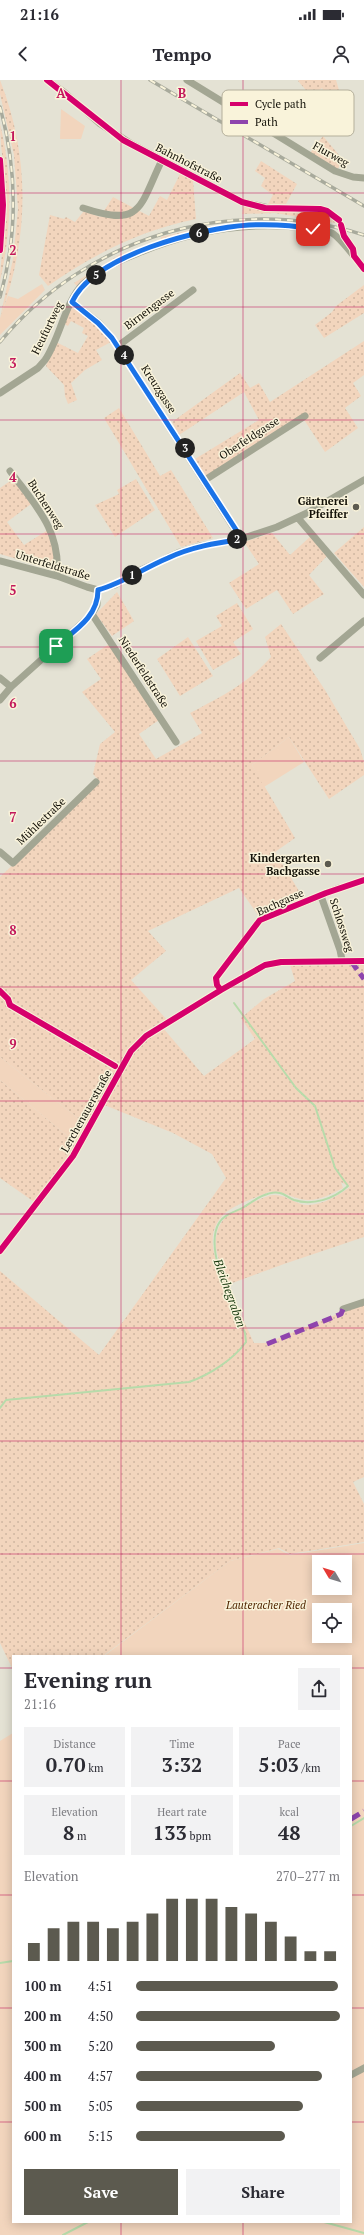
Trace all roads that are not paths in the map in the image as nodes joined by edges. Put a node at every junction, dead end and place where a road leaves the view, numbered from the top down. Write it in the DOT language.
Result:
graph roads {
  1 [pos="47,80"];
  2 [pos="187,80"];
  3 [pos="222,102"];
  4 [pos="278,136"];
  5 [pos="162,160"];
  6 [pos="364,178"];
  7 [pos="83,208"];
  8 [pos="269,208"];
  9 [pos="364,269"];
  10 [pos="193,290"];
  11 [pos="72,302"];
  12 [pos="118,346"];
  13 [pos="0,393"];
  14 [pos="305,416"];
  15 [pos="10,471"];
  16 [pos="204,480"];
  17 [pos="364,480"];
  18 [pos="298,518"];
  19 [pos="242,539"];
  20 [pos="0,561"];
  21 [pos="57,576"];
  22 [pos="98,590"];
  23 [pos="364,595"];
  24 [pos="92,614"];
  25 [pos="364,621"];
  26 [pos="320,658"];
  27 [pos="0,678"];
  28 [pos="11,687"];
  29 [pos="0,700"];
  30 [pos="176,742"];
  31 [pos="96,782"];
  32 [pos="0,852"];
  33 [pos="339,888"];
  34 [pos="320,896"];
  35 [pos="342,960"];
  36 [pos="364,961"];
  37 [pos="221,990"];
  38 [pos="0,1251"];
  39 [pos="364,1302"];
  40 [pos="343,1309"];
  41 [pos="364,2068"];
  42 [pos="352,2074"];
  1 -- 5 [label="street, Bahnhofstraße"];
  2 -- 3 [label="street, Flurweg"];
  4 -- 6 [label="street, Flurweg"];
  5 -- 7 [label="street"];
  5 -- 8 [label="street, Bahnhofstraße"];
  9 -- 11 [label="street, Heufurtweg"];
  10 -- 12 [label="street, Birnengasse"];
  11 -- 12 [label="street, Kreuzgasse"];
  11 -- 13 [label="street, Heufurtweg"];
  12 -- 16 [label="street, Kreuzgasse"];
  14 -- 16 [label="street, Oberfeldgasse"];
  15 -- 21 [label="street, Buchenweg"];
  16 -- 19 [label="street, Kreuzgasse"];
  17 -- 18 [label="street, Unterfeldstraße"];
  18 -- 19 [label="street, Unterfeldstraße"];
  18 -- 23 [label="street"];
  19 -- 22 [label="street, Unterfeldstraße"];
  20 -- 21 [label="street, Unterfeldstraße"];
  21 -- 22 [label="street, Unterfeldstraße"];
  22 -- 24 [label="street"];
  24 -- 28 [label="street"];
  24 -- 30 [label="street, Niederfeldstraße"];
  25 -- 26 [label="street"];
  27 -- 28 [label="street"];
  28 -- 29 [label="street"];
  31 -- 32 [label="street, Mühlestraße"];
  33 -- 34 [label="street, Bachgasse"];
  34 -- 35 [label="street, Schlossweg"];
  34 -- 37 [label="street, Bachgasse"];
  35 -- 36 [label="street, Lerchenauerstraße"];
  35 -- 37 [label="street, Lerchenauerstraße"];
  37 -- 38 [label="street, Lerchenauerstraße"];
  39 -- 40 [label="street"];
  41 -- 42 [label="street"];
}
